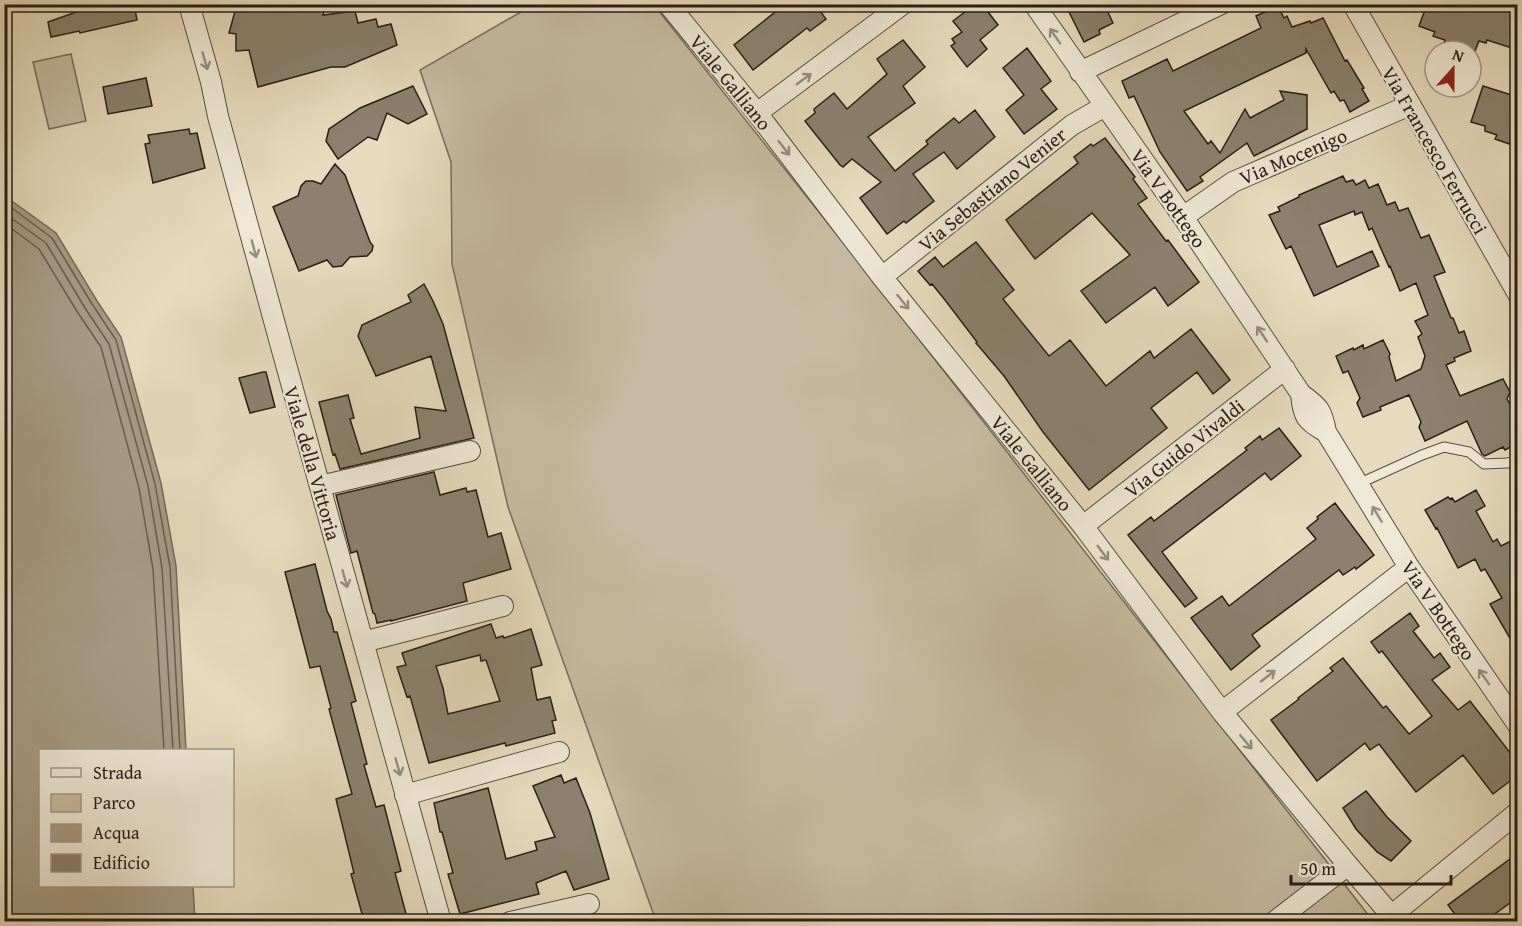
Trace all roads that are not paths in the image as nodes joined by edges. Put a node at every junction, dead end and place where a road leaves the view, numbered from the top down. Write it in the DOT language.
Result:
graph roads {
  1 [pos="189,4"];
  2 [pos="668,4"];
  3 [pos="903,4"];
  4 [pos="1034,4"];
  5 [pos="1221,4"];
  6 [pos="1353,4"];
  7 [pos="1080,72"];
  8 [pos="1410,105"];
  9 [pos="1105,106"];
  10 [pos="757,113"];
  11 [pos="1183,217"];
  12 [pos="882,276"];
  13 [pos="1516,290"];
  14 [pos="1285,369"];
  15 [pos="470,451"];
  16 [pos="1518,460"];
  17 [pos="1358,484"];
  18 [pos="320,486"];
  19 [pos="1083,526"];
  20 [pos="1409,567"];
  21 [pos="503,606"];
  22 [pos="363,642"];
  23 [pos="1222,712"];
  24 [pos="1518,725"];
  25 [pos="559,752"];
  26 [pos="405,795"];
  27 [pos="1518,812"];
  28 [pos="1348,866"];
  29 [pos="589,904"];
  30 [pos="1394,918"];
  31 [pos="441,921"];
  32 [pos="510,921"];
  33 [pos="1274,921"];
  1 -- 18 [label="street, Viale della Vittoria, one-way"];
  2 -- 10 [label="street, Viale Galliano"];
  10 -- 3 [label="street, one-way"];
  7 -- 4 [label="street, Via V Bottego, one-way"];
  5 -- 7 [label="street"];
  6 -- 8 [label="street, Via Francesco Ferrucci"];
  7 -- 9 [label="street, Via V Bottego"];
  8 -- 11 [label="street, Via Mocenigo"];
  8 -- 13 [label="street, Via Francesco Ferrucci"];
  9 -- 11 [label="street, Via V Bottego"];
  9 -- 12 [label="street, Via Sebastiano Venier"];
  10 -- 12 [label="street, Viale Galliano, one-way"];
  14 -- 11 [label="street, Via V Bottego, one-way"];
  12 -- 19 [label="street, Viale Galliano, one-way"];
  14 -- 17 [label="street, Via V Bottego"];
  14 -- 19 [label="street, Via Guido Vivaldi"];
  15 -- 18 [label="street"];
  16 -- 17 [label="lane"];
  20 -- 17 [label="street, Via V Bottego, one-way"];
  18 -- 22 [label="street, Viale della Vittoria, one-way"];
  19 -- 23 [label="street, Viale Galliano, one-way"];
  23 -- 20 [label="street, one-way"];
  24 -- 20 [label="street, Via V Bottego, one-way"];
  21 -- 22 [label="street"];
  22 -- 26 [label="street, Viale della Vittoria, one-way"];
  23 -- 28 [label="street, Viale Galliano, one-way"];
  25 -- 26 [label="street"];
  26 -- 31 [label="street, Viale della Vittoria"];
  27 -- 30 [label="street"];
  28 -- 30 [label="street, Viale Galliano"];
  28 -- 33 [label="street"];
  29 -- 32 [label="street"];
}
